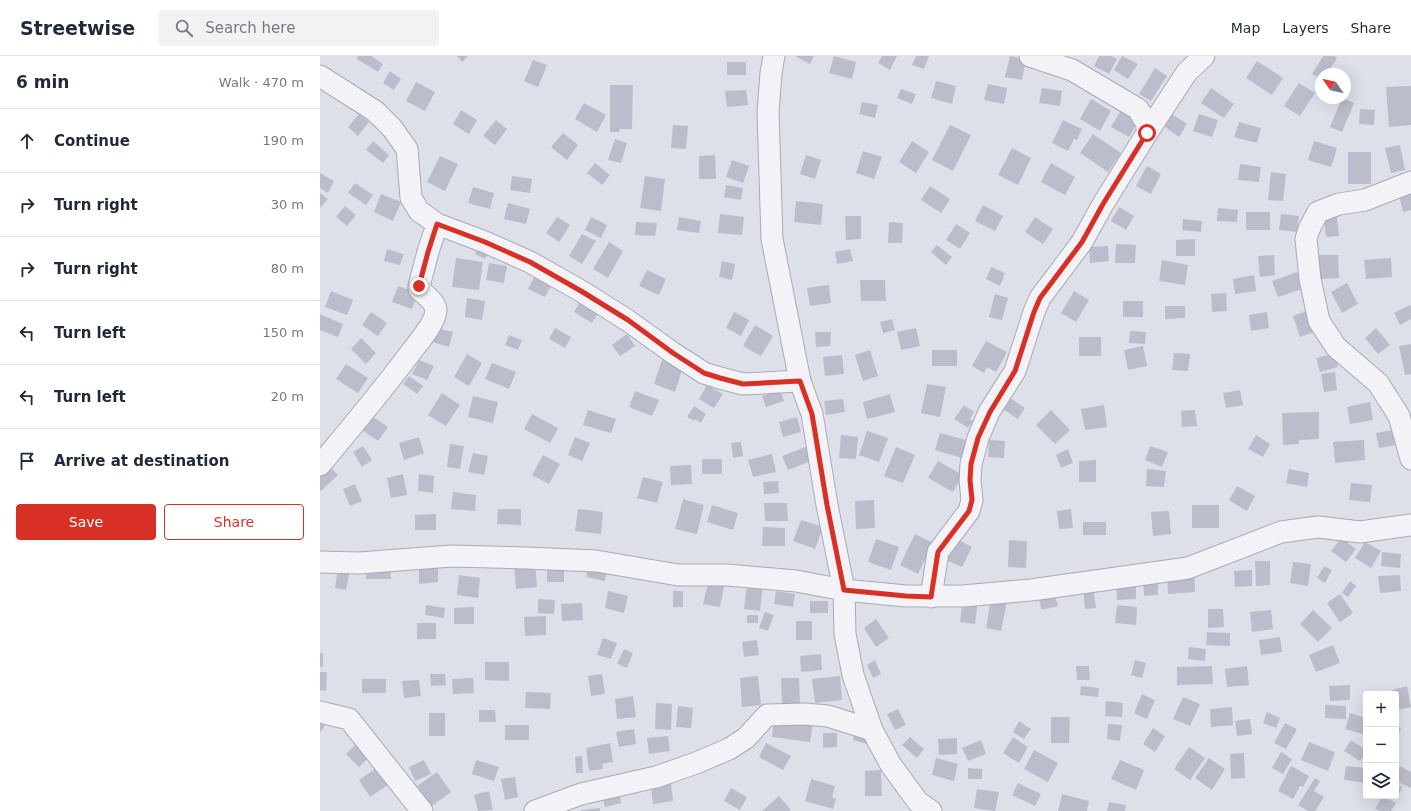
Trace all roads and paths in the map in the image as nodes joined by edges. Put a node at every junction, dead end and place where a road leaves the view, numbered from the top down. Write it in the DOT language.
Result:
graph roads {
  1 [pos="774,56"];
  2 [pos="1030,56"];
  3 [pos="1204,56"];
  4 [pos="320,76"];
  5 [pos="1147,133"];
  6 [pos="1411,182"];
  7 [pos="437,224"];
  8 [pos="800,381"];
  9 [pos="1411,459"];
  10 [pos="320,465"];
  11 [pos="1411,525"];
  12 [pos="320,562"];
  13 [pos="844,590"];
  14 [pos="931,597"];
  15 [pos="320,712"];
  16 [pos="872,730"];
  17 [pos="422,811"];
  18 [pos="535,811"];
  19 [pos="931,811"];
  1 -- 8 [label="street"];
  2 -- 5 [label="street"];
  3 -- 5 [label="street"];
  4 -- 7 [label="street"];
  5 -- 14 [label="street"];
  6 -- 9 [label="street"];
  7 -- 8 [label="street"];
  7 -- 10 [label="street"];
  8 -- 13 [label="street"];
  11 -- 14 [label="street"];
  12 -- 13 [label="street"];
  13 -- 14 [label="street"];
  13 -- 16 [label="street"];
  15 -- 17 [label="street"];
  16 -- 18 [label="street"];
  16 -- 19 [label="street"];
}
